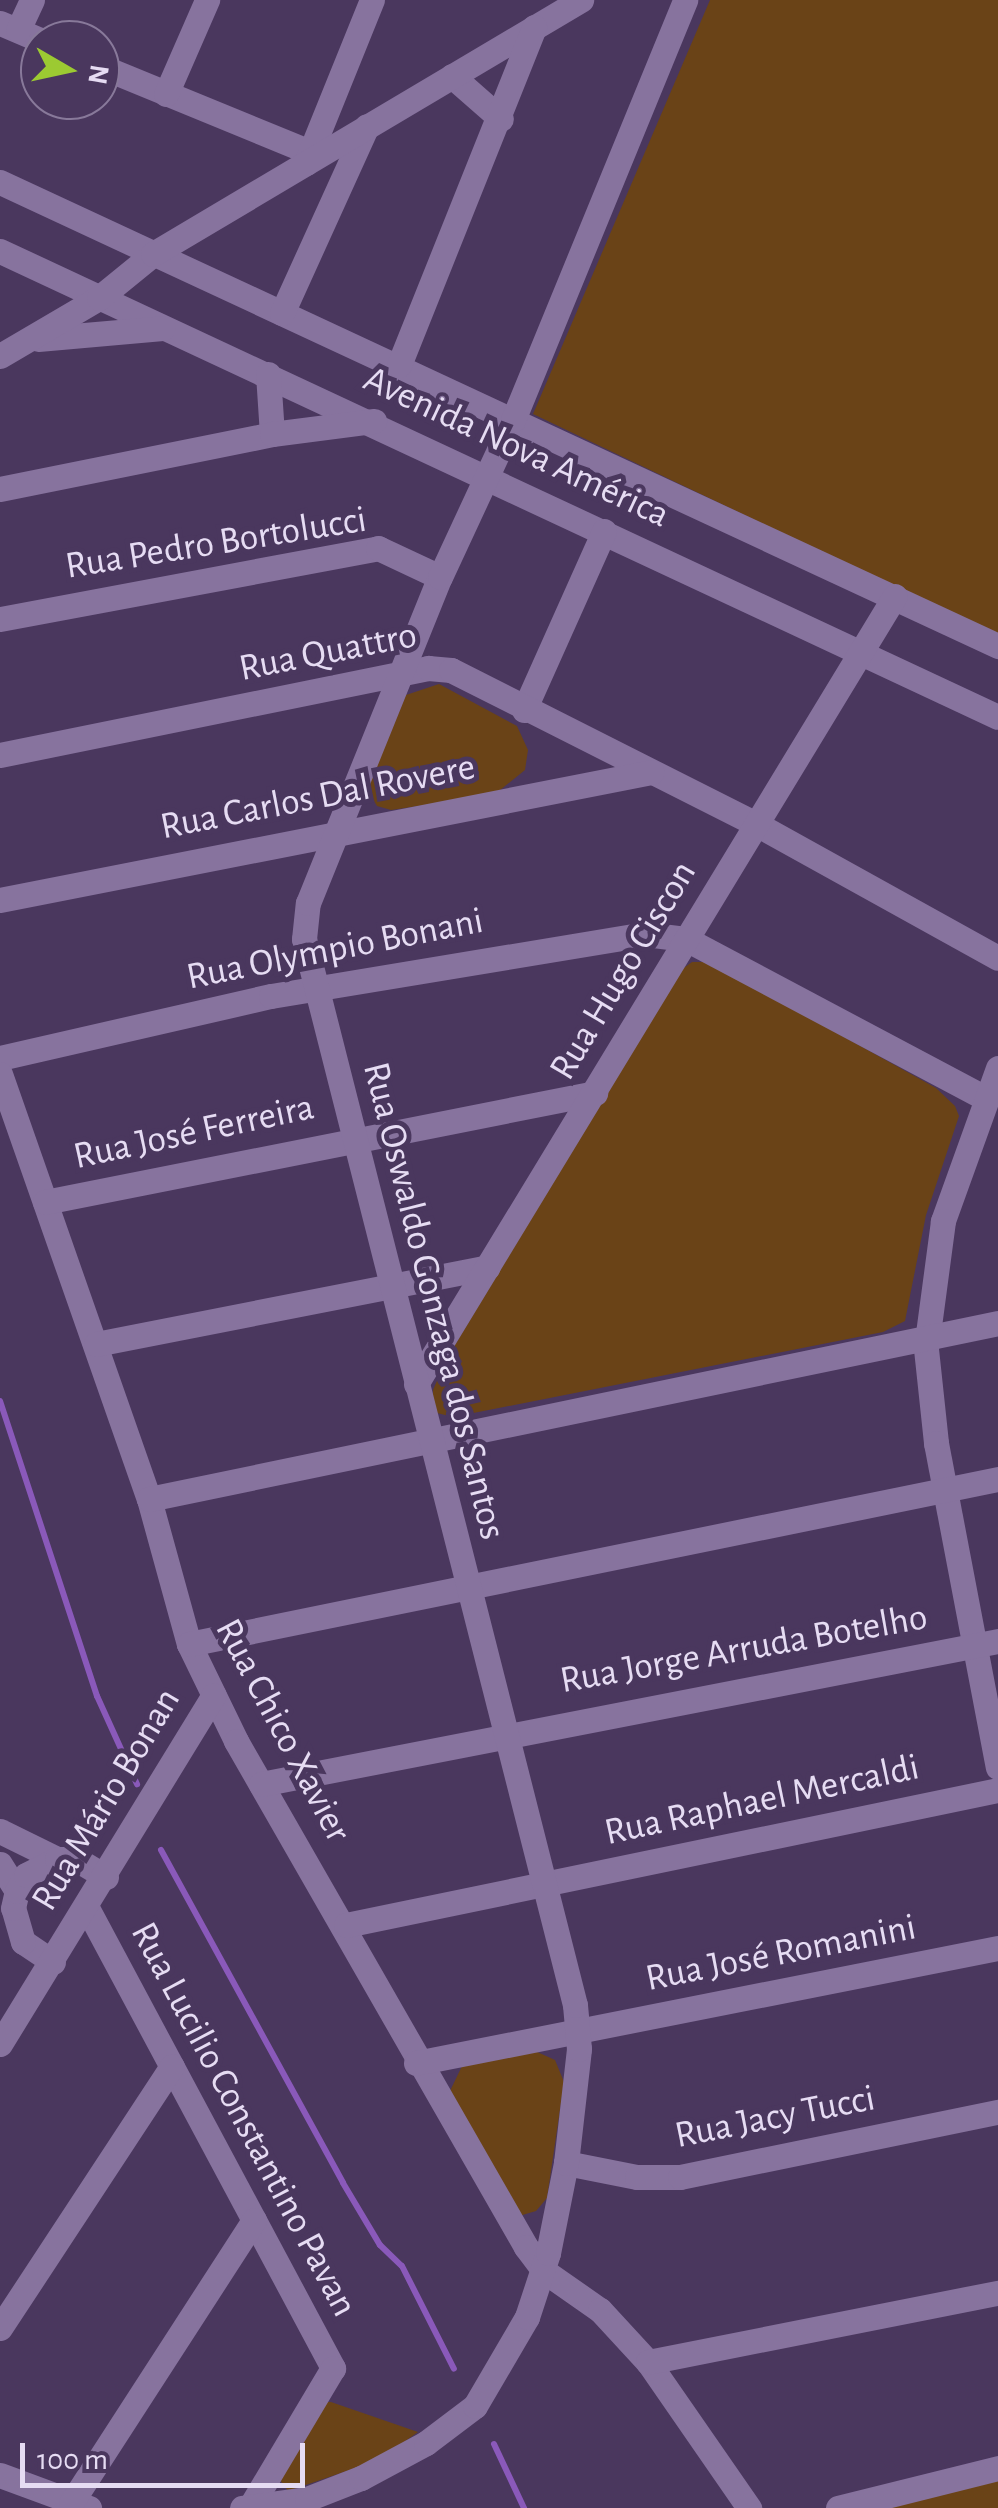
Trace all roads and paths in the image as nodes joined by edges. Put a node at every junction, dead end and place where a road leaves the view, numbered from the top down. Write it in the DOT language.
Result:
graph roads {
  1 [pos="207,0"];
  2 [pos="372,0"];
  3 [pos="581,0"];
  4 [pos="685,0"];
  5 [pos="534,27"];
  6 [pos="120,74"];
  7 [pos="452,76"];
  8 [pos="166,94"];
  9 [pos="502,120"];
  10 [pos="367,126"];
  11 [pos="308,157"];
  12 [pos="0,182"];
  13 [pos="0,251"];
  14 [pos="153,254"];
  15 [pos="99,298"];
  16 [pos="282,312"];
  17 [pos="165,328"];
  18 [pos="28,340"];
  19 [pos="0,356"];
  20 [pos="399,365"];
  21 [pos="268,374"];
  22 [pos="513,420"];
  23 [pos="375,421"];
  24 [pos="272,434"];
  25 [pos="487,478"];
  26 [pos="0,489"];
  27 [pos="604,531"];
  28 [pos="440,578"];
  29 [pos="895,596"];
  30 [pos="0,619"];
  31 [pos="998,646"];
  32 [pos="862,654"];
  33 [pos="400,675"];
  34 [pos="524,710"];
  35 [pos="998,716"];
  36 [pos="0,755"];
  37 [pos="652,772"];
  38 [pos="758,825"];
  39 [pos="338,831"];
  40 [pos="0,900"];
  41 [pos="686,939"];
  42 [pos="998,958"];
  43 [pos="314,990"];
  44 [pos="0,1058"];
  45 [pos="998,1068"];
  46 [pos="0,1074"];
  47 [pos="594,1092"];
  48 [pos="985,1098"];
  49 [pos="353,1139"];
  50 [pos="45,1202"];
  51 [pos="487,1268"];
  52 [pos="392,1288"];
  53 [pos="998,1323"];
  54 [pos="927,1338"];
  55 [pos="96,1344"];
  56 [pos="416,1384"];
  57 [pos="430,1438"];
  58 [pos="998,1479"];
  59 [pos="944,1490"];
  60 [pos="149,1499"];
  61 [pos="466,1586"];
  62 [pos="189,1644"];
  63 [pos="986,1644"];
  64 [pos="214,1696"];
  65 [pos="503,1732"];
  66 [pos="998,1767"];
  67 [pos="261,1784"];
  68 [pos="998,1790"];
  69 [pos="0,1831"];
  70 [pos="58,1859"];
  71 [pos="0,1864"];
  72 [pos="106,1877"];
  73 [pos="541,1886"];
  74 [pos="17,1891"];
  75 [pos="87,1908"];
  76 [pos="346,1926"];
  77 [pos="998,1948"];
  78 [pos="53,1962"];
  79 [pos="578,2033"];
  80 [pos="0,2044"];
  81 [pos="416,2063"];
  82 [pos="172,2066"];
  83 [pos="998,2112"];
  84 [pos="566,2162"];
  85 [pos="254,2220"];
  86 [pos="544,2271"];
  87 [pos="998,2293"];
  88 [pos="0,2328"];
  89 [pos="648,2362"];
  90 [pos="998,2468"];
  91 [pos="0,2475"];
  92 [pos="80,2506"];
  93 [pos="250,2507"];
  94 [pos="242,2508"];
  95 [pos="749,2508"];
  96 [pos="838,2508"];
  1 -- 8 [label="street"];
  2 -- 11 [label="street"];
  3 -- 5 [label="street"];
  4 -- 22 [label="street, Rua Oswaldo Gonzaga dos Santos"];
  5 -- 7 [label="street"];
  5 -- 9 [label="street"];
  6 -- 8 [label="street"];
  7 -- 9 [label="street"];
  7 -- 10 [label="street"];
  8 -- 11 [label="street"];
  9 -- 20 [label="street"];
  10 -- 11 [label="street"];
  10 -- 16 [label="street"];
  11 -- 14 [label="street"];
  12 -- 14 [label="street, Avenida Nova América"];
  13 -- 15 [label="street, Avenida Nova América"];
  14 -- 15 [label="street"];
  14 -- 16 [label="street, Avenida Nova América"];
  15 -- 17 [label="street, Avenida Nova América"];
  15 -- 18 [label="street"];
  16 -- 20 [label="street, Avenida Nova América"];
  17 -- 18 [label="street"];
  17 -- 21 [label="street, Avenida Nova América"];
  18 -- 19 [label="street"];
  20 -- 22 [label="street, Avenida Nova América"];
  21 -- 23 [label="street, Avenida Nova América"];
  21 -- 24 [label="street"];
  22 -- 25 [label="street, Rua Oswaldo Gonzaga dos Santos"];
  22 -- 29 [label="street, Avenida Nova América"];
  23 -- 24 [label="street"];
  23 -- 25 [label="street, Avenida Nova América"];
  24 -- 26 [label="street"];
  25 -- 27 [label="street, Avenida Nova América"];
  25 -- 28 [label="street, Rua Oswaldo Gonzaga dos Santos"];
  27 -- 32 [label="street, Avenida Nova América"];
  27 -- 34 [label="street"];
  28 -- 30 [label="street, Rua Pedro Bortolucci"];
  28 -- 33 [label="street, Rua Oswaldo Gonzaga dos Santos"];
  29 -- 31 [label="street, Avenida Nova América"];
  29 -- 32 [label="street, Rua Hugo Ciscon"];
  32 -- 35 [label="street, Avenida Nova América"];
  32 -- 38 [label="street, Rua Hugo Ciscon"];
  33 -- 34 [label="street, Rua Quattro"];
  33 -- 36 [label="street, Rua Quattro"];
  33 -- 39 [label="street, Rua Oswaldo Gonzaga dos Santos"];
  34 -- 37 [label="street, Rua Quattro"];
  37 -- 38 [label="street, Rua Quattro"];
  37 -- 39 [label="street, Rua Carlos Dal Rovere"];
  38 -- 41 [label="street, Rua Hugo Ciscon"];
  38 -- 42 [label="street, Rua Quattro"];
  39 -- 40 [label="street, Rua Carlos Dal Rovere"];
  39 -- 43 [label="street, Rua Oswaldo Gonzaga dos Santos"];
  41 -- 43 [label="street, Rua Olympio Bonani"];
  41 -- 47 [label="street, Rua Hugo Ciscon"];
  41 -- 48 [label="street"];
  43 -- 44 [label="street, Rua Olympio Bonani"];
  43 -- 49 [label="street, Rua Oswaldo Gonzaga dos Santos"];
  45 -- 48 [label="street"];
  46 -- 50 [label="street, Rua Chico Xavier"];
  47 -- 49 [label="street, Rua José Ferreira"];
  47 -- 51 [label="street, Rua Hugo Ciscon"];
  48 -- 54 [label="street"];
  49 -- 50 [label="street, Rua José Ferreira"];
  49 -- 52 [label="street, Rua Oswaldo Gonzaga dos Santos"];
  50 -- 55 [label="street, Rua Chico Xavier"];
  51 -- 52 [label="street"];
  51 -- 56 [label="street, Rua Hugo Ciscon"];
  52 -- 55 [label="street"];
  52 -- 56 [label="street, Rua Oswaldo Gonzaga dos Santos"];
  53 -- 54 [label="street"];
  54 -- 57 [label="street"];
  54 -- 59 [label="street"];
  55 -- 60 [label="street, Rua Chico Xavier"];
  56 -- 57 [label="street, Rua Oswaldo Gonzaga dos Santos"];
  57 -- 60 [label="street"];
  57 -- 61 [label="street, Rua Oswaldo Gonzaga dos Santos"];
  58 -- 59 [label="street"];
  59 -- 61 [label="street"];
  59 -- 63 [label="street"];
  60 -- 62 [label="street, Rua Chico Xavier"];
  61 -- 62 [label="street"];
  61 -- 65 [label="street, Rua Oswaldo Gonzaga dos Santos"];
  62 -- 64 [label="street, Rua Chico Xavier"];
  63 -- 65 [label="street, Rua Jorge Arruda Botelho"];
  63 -- 66 [label="street"];
  64 -- 67 [label="street, Rua Chico Xavier"];
  64 -- 72 [label="street, Rua Mário Bonan"];
  65 -- 67 [label="street, Rua Jorge Arruda Botelho"];
  65 -- 73 [label="street, Rua Oswaldo Gonzaga dos Santos"];
  67 -- 76 [label="street, Rua Chico Xavier"];
  68 -- 73 [label="street, Rua Raphael Mercaldi"];
  69 -- 70 [label="street"];
  70 -- 72 [label="street"];
  70 -- 74 [label="street"];
  71 -- 74 [label="street"];
  72 -- 75 [label="street, Rua Mário Bonan"];
  73 -- 76 [label="street, Rua Raphael Mercaldi"];
  73 -- 79 [label="street, Rua Oswaldo Gonzaga dos Santos"];
  74 -- 78 [label="street"];
  75 -- 78 [label="street, Rua Mário Bonan"];
  75 -- 82 [label="street, Rua Lucilio Constantino Pavan"];
  76 -- 81 [label="street, Rua Chico Xavier"];
  77 -- 79 [label="street, Rua José Romanini"];
  78 -- 80 [label="street, Rua Mário Bonan"];
  79 -- 81 [label="street, Rua José Romanini"];
  79 -- 84 [label="street, Rua Oswaldo Gonzaga dos Santos"];
  81 -- 86 [label="street, Rua Chico Xavier"];
  82 -- 85 [label="street, Rua Lucilio Constantino Pavan"];
  82 -- 88 [label="street"];
  83 -- 84 [label="street, Rua Jacy Tucci"];
  84 -- 86 [label="street, Rua Oswaldo Gonzaga dos Santos"];
  85 -- 92 [label="street"];
  85 -- 93 [label="street, Rua Lucilio Constantino Pavan"];
  86 -- 89 [label="street"];
  86 -- 93 [label="street, Rua Oswaldo Gonzaga dos Santos"];
  87 -- 89 [label="street"];
  89 -- 95 [label="street"];
  90 -- 96 [label="street"];
  91 -- 92 [label="street"];
  93 -- 94 [label="street, Rua Oswaldo Gonzaga dos Santos"];
}
